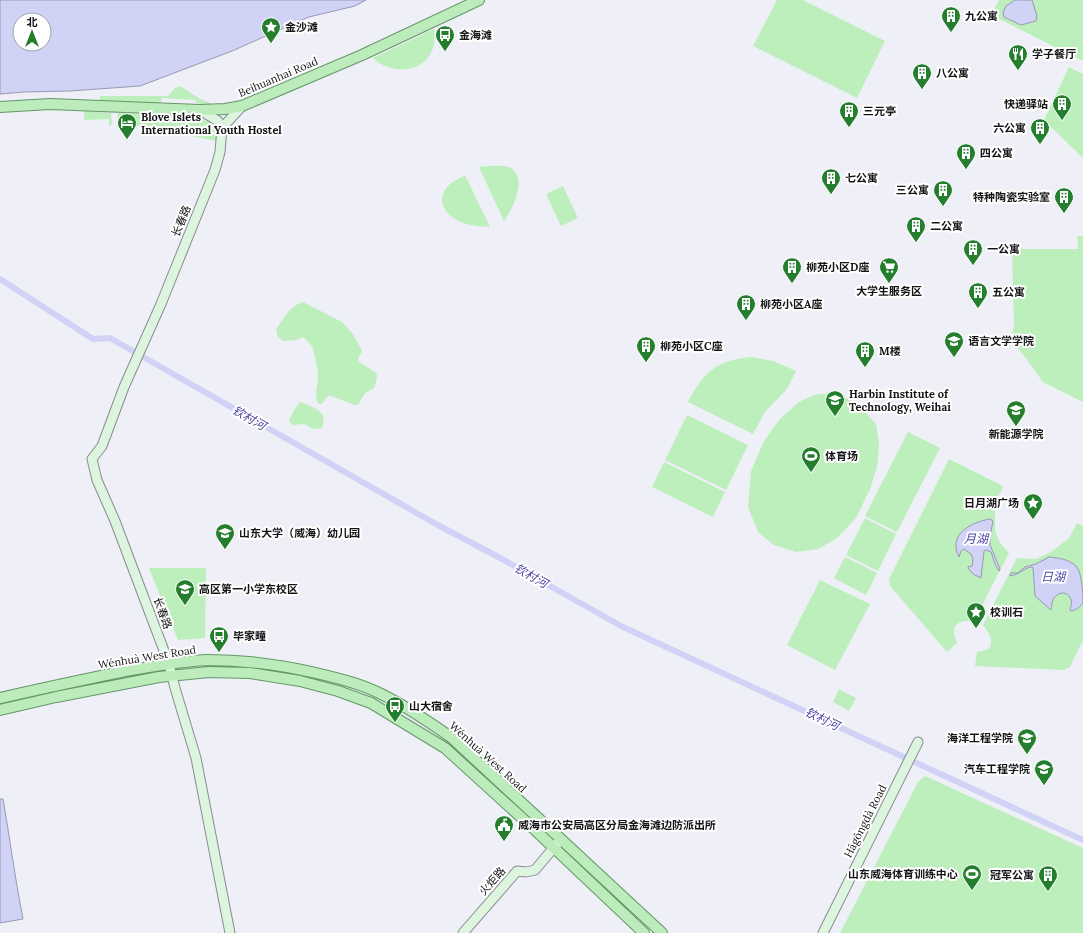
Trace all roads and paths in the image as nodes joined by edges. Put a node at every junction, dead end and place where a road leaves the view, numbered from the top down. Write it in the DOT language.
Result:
graph roads {
  1 [pos="479,0"];
  2 [pos="242,106"];
  3 [pos="0,107"];
  4 [pos="200,110"];
  5 [pos="222,128"];
  6 [pos="169,664"];
  7 [pos="172,675"];
  8 [pos="0,698"];
  9 [pos="0,710"];
  10 [pos="918,742"];
  11 [pos="561,839"];
  12 [pos="554,848"];
  13 [pos="230,933"];
  14 [pos="463,933"];
  15 [pos="644,933"];
  16 [pos="662,933"];
  17 [pos="823,933"];
  1 -- 2 [label="main road, Beihuanhai Road"];
  2 -- 4 [label="main road, Beihuanhai Road"];
  2 -- 5 [label="street"];
  3 -- 4 [label="main road, Beihuanhai Road"];
  4 -- 5 [label="street"];
  5 -- 6 [label="street, 长春路"];
  6 -- 7 [label="street, 长春路"];
  6 -- 8 [label="main road, Wénhuà West Road"];
  6 -- 11 [label="main road, Wénhuà West Road"];
  7 -- 9 [label="main road, Wénhuà West Road"];
  7 -- 12 [label="main road, Wénhuà West Road"];
  7 -- 13 [label="street, 长春路"];
  10 -- 17 [label="street, Hāgōngdà Road"];
  11 -- 12 [label="street, 火炬路"];
  11 -- 16 [label="main road, Wénhuà West Road"];
  12 -- 14 [label="street, 火炬路"];
  12 -- 15 [label="main road, Wénhuà West Road"];
}
